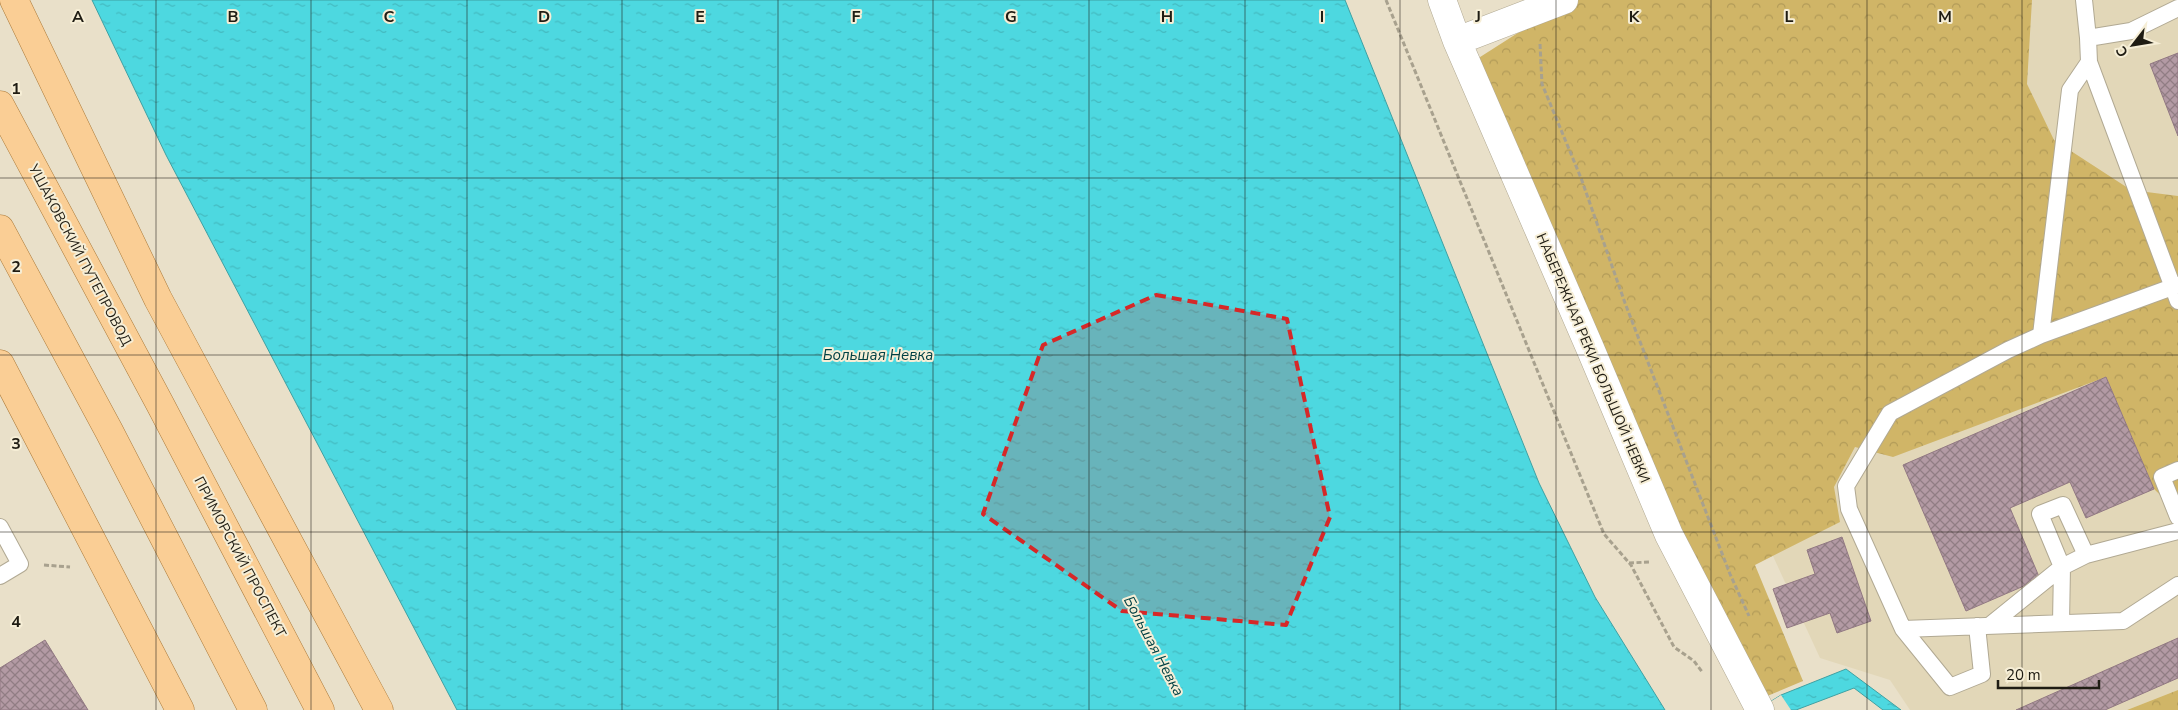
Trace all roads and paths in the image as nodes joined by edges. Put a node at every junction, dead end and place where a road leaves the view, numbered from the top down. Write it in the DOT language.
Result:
graph roads {
  1 [pos="14,0"];
  2 [pos="1386,0"];
  3 [pos="1442,0"];
  4 [pos="1564,0"];
  5 [pos="2084,0"];
  6 [pos="2178,8"];
  7 [pos="1538,10"];
  8 [pos="2088,38"];
  9 [pos="1457,41"];
  10 [pos="2089,62"];
  11 [pos="0,106"];
  12 [pos="0,229"];
  13 [pos="2176,291"];
  14 [pos="2041,335"];
  15 [pos="0,364"];
  16 [pos="160,404"];
  17 [pos="2178,470"];
  18 [pos="2178,518"];
  19 [pos="0,527"];
  20 [pos="2178,531"];
  21 [pos="2086,554"];
  22 [pos="2062,566"];
  23 [pos="0,576"];
  24 [pos="2178,585"];
  25 [pos="1750,619"];
  26 [pos="2061,623"];
  27 [pos="1983,626"];
  28 [pos="1903,629"];
  29 [pos="1705,676"];
  30 [pos="1760,709"];
  31 [pos="180,710"];
  32 [pos="253,710"];
  33 [pos="320,710"];
  34 [pos="379,710"];
  1 -- 34 [label="main road"];
  2 -- 29 [label="path"];
  3 -- 9 [label="street, НАБЕРЕЖНАЯ РЕКИ БОЛЬШОЙ НЕВКИ"];
  4 -- 7 [label="street"];
  5 -- 8 [label="lane"];
  6 -- 8 [label="lane"];
  7 -- 9 [label="street"];
  7 -- 25 [label="path"];
  8 -- 10 [label="lane"];
  9 -- 30 [label="street, НАБЕРЕЖНАЯ РЕКИ БОЛЬШОЙ НЕВКИ"];
  10 -- 13 [label="lane"];
  10 -- 14 [label="lane"];
  11 -- 16 [label="main road, УШАКОВСКИЙ ПУТЕПРОВОД"];
  12 -- 32 [label="main road"];
  13 -- 14 [label="lane"];
  14 -- 28 [label="lane"];
  15 -- 31 [label="main road"];
  16 -- 33 [label="main road, ПРИМОРСКИЙ ПРОСПЕКТ"];
  17 -- 18 [label="lane"];
  19 -- 23 [label="lane"];
  20 -- 21 [label="lane"];
  21 -- 22 [label="lane"];
  21 -- 22 [label="lane"];
  22 -- 26 [label="lane"];
  22 -- 27 [label="lane"];
  24 -- 26 [label="lane"];
  26 -- 27 [label="lane"];
  27 -- 28 [label="lane"];
  27 -- 28 [label="lane"];
}
